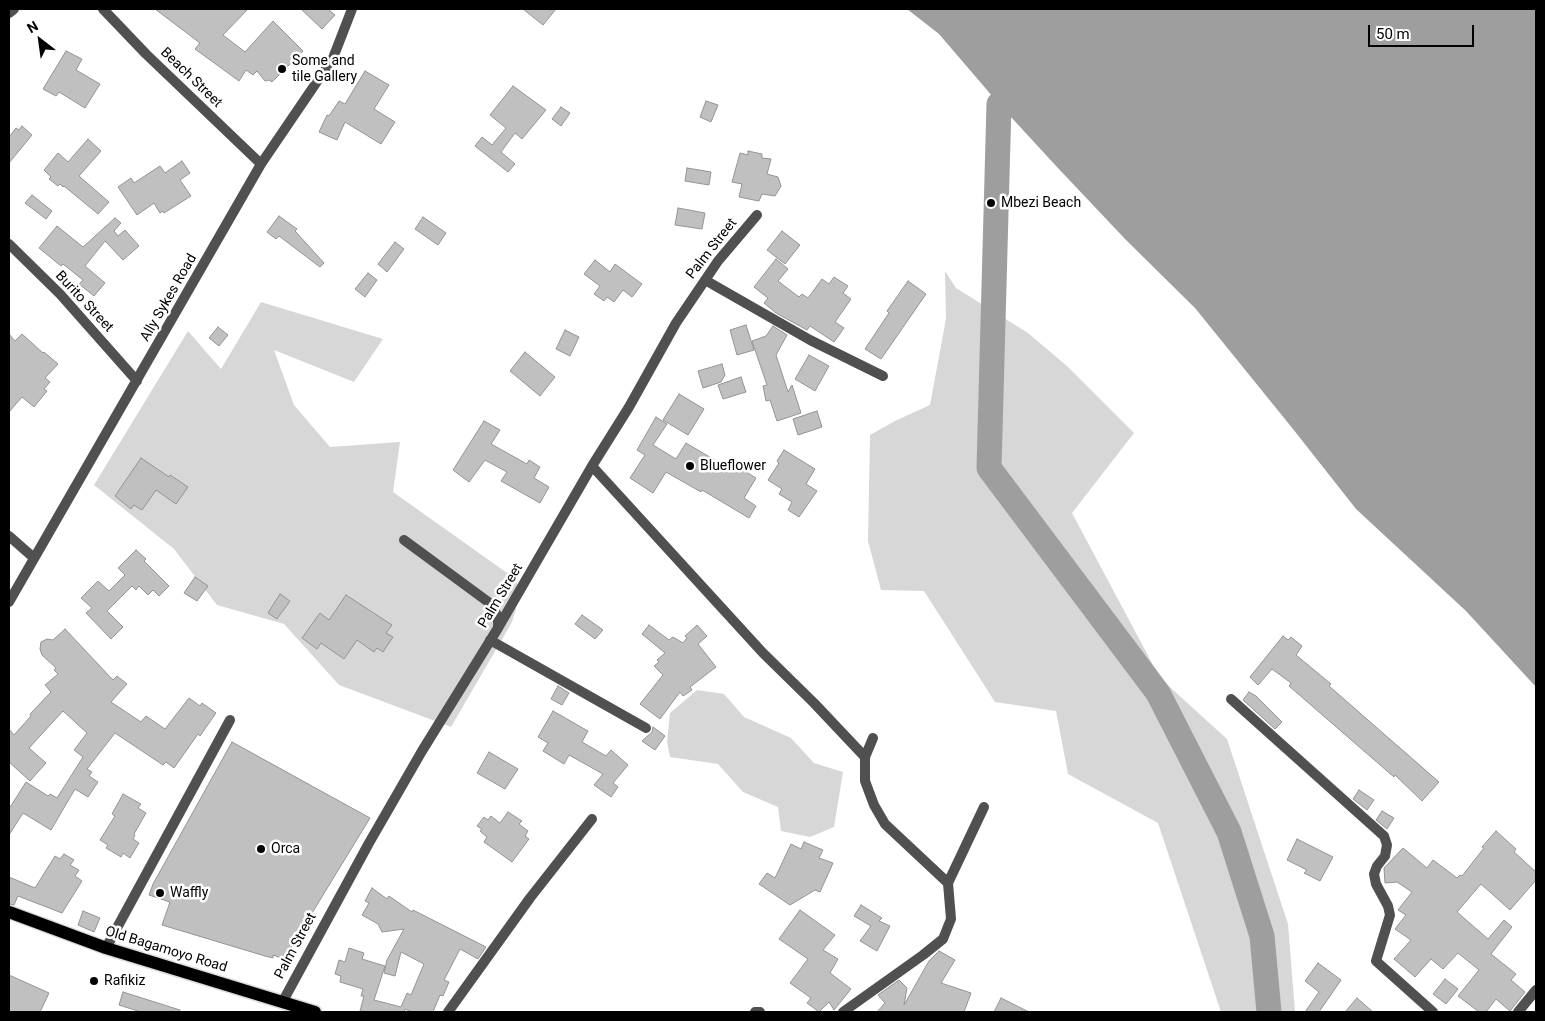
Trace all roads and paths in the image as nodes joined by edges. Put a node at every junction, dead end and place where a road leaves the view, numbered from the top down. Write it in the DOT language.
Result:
graph roads {
  1 [pos="14,9"];
  2 [pos="103,9"];
  3 [pos="352,9"];
  4 [pos="9,13"];
  5 [pos="262,164"];
  6 [pos="757,215"];
  7 [pos="9,244"];
  8 [pos="705,280"];
  9 [pos="884,376"];
  10 [pos="137,381"];
  11 [pos="592,466"];
  12 [pos="9,536"];
  13 [pos="404,540"];
  14 [pos="34,558"];
  15 [pos="9,602"];
  16 [pos="498,628"];
  17 [pos="490,640"];
  18 [pos="1231,699"];
  19 [pos="230,720"];
  20 [pos="646,728"];
  21 [pos="873,738"];
  22 [pos="865,757"];
  23 [pos="984,808"];
  24 [pos="592,819"];
  25 [pos="948,883"];
  26 [pos="9,912"];
  27 [pos="106,948"];
  28 [pos="1536,990"];
  29 [pos="283,1001"];
  30 [pos="315,1012"];
  31 [pos="448,1012"];
  32 [pos="755,1012"];
  33 [pos="760,1012"];
  34 [pos="843,1012"];
  35 [pos="1434,1012"];
  36 [pos="1518,1012"];
  1 -- 4 [label="street"];
  2 -- 5 [label="street, Beach Street"];
  3 -- 5 [label="street, Ally Sykes Road"];
  5 -- 10 [label="street, Ally Sykes Road"];
  6 -- 8 [label="street, Palm Street"];
  7 -- 10 [label="street, Burito Street"];
  8 -- 9 [label="street"];
  8 -- 11 [label="street, Palm Street"];
  10 -- 14 [label="street, Ally Sykes Road"];
  11 -- 16 [label="street, Palm Street"];
  11 -- 22 [label="street"];
  12 -- 14 [label="street"];
  13 -- 16 [label="street"];
  14 -- 15 [label="street, Ally Sykes Road"];
  16 -- 17 [label="street, Palm Street"];
  17 -- 20 [label="street"];
  17 -- 29 [label="street, Palm Street"];
  18 -- 35 [label="street"];
  19 -- 27 [label="street"];
  21 -- 22 [label="street"];
  22 -- 25 [label="street"];
  23 -- 25 [label="street"];
  24 -- 31 [label="street"];
  25 -- 34 [label="street"];
  26 -- 27 [label="main road, Old Bagamoyo Road"];
  27 -- 29 [label="main road, Old Bagamoyo Road"];
  28 -- 36 [label="street"];
  29 -- 30 [label="main road, Old Bagamoyo Road"];
  32 -- 33 [label="street"];
}
